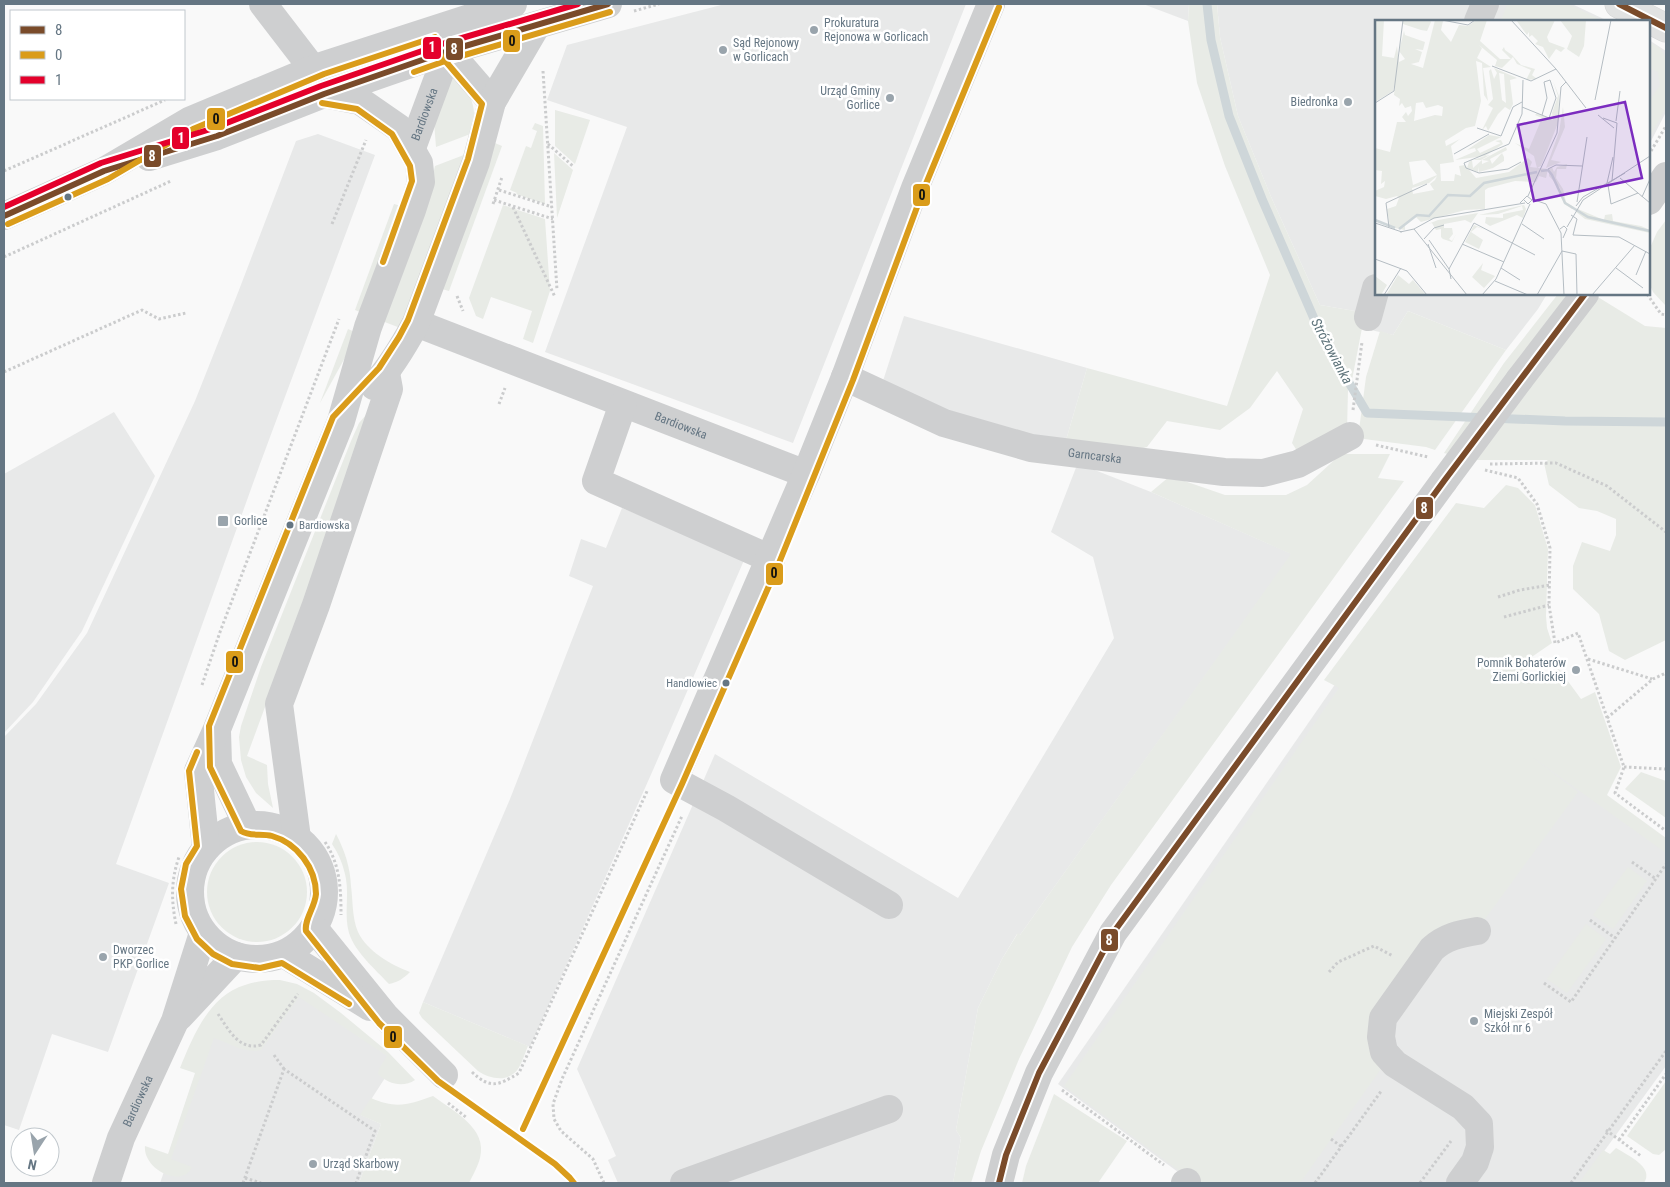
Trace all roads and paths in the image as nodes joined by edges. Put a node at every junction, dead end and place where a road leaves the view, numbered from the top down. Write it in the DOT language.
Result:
graph roads {
  1 [pos="264,4"];
  2 [pos="513,4"];
  3 [pos="608,4"];
  4 [pos="991,4"];
  5 [pos="1485,4"];
  6 [pos="1619,4"];
  7 [pos="1478,20"];
  8 [pos="537,25"];
  9 [pos="1666,28"];
  10 [pos="444,39"];
  11 [pos="543,69"];
  12 [pos="318,82"];
  13 [pos="166,100"];
  14 [pos="492,102"];
  15 [pos="1666,126"];
  16 [pos="369,132"];
  17 [pos="548,143"];
  18 [pos="412,148"];
  19 [pos="1650,154"];
  20 [pos="574,167"];
  21 [pos="4,171"];
  22 [pos="1666,176"];
  23 [pos="177,177"];
  24 [pos="498,190"];
  25 [pos="494,200"];
  26 [pos="1650,200"];
  27 [pos="513,207"];
  28 [pos="552,207"];
  29 [pos="4,216"];
  30 [pos="553,220"];
  31 [pos="332,224"];
  32 [pos="4,257"];
  33 [pos="557,290"];
  34 [pos="1375,292"];
  35 [pos="1584,295"];
  36 [pos="1649,295"];
  37 [pos="555,297"];
  38 [pos="186,312"];
  39 [pos="1666,315"];
  40 [pos="1368,317"];
  41 [pos="416,322"];
  42 [pos="4,372"];
  43 [pos="386,373"];
  44 [pos="1357,374"];
  45 [pos="845,377"];
  46 [pos="623,404"];
  47 [pos="340,421"];
  48 [pos="1350,436"];
  49 [pos="1482,464"];
  50 [pos="806,474"];
  51 [pos="1518,478"];
  52 [pos="1666,532"];
  53 [pos="770,559"];
  54 [pos="1550,585"];
  55 [pos="1498,597"];
  56 [pos="1549,605"];
  57 [pos="1504,617"];
  58 [pos="1588,659"];
  59 [pos="1666,674"];
  60 [pos="1653,679"];
  61 [pos="1608,718"];
  62 [pos="217,729"];
  63 [pos="1624,767"];
  64 [pos="1666,769"];
  65 [pos="247,825"];
  66 [pos="1666,831"];
  67 [pos="309,838"];
  68 [pos="206,848"];
  69 [pos="1632,862"];
  70 [pos="1666,867"];
  71 [pos="1656,879"];
  72 [pos="890,905"];
  73 [pos="1590,920"];
  74 [pos="342,923"];
  75 [pos="314,928"];
  76 [pos="1477,931"];
  77 [pos="203,933"];
  78 [pos="1615,938"];
  79 [pos="1374,946"];
  80 [pos="284,954"];
  81 [pos="236,956"];
  82 [pos="1329,972"];
  83 [pos="1544,983"];
  84 [pos="306,991"];
  85 [pos="212,1007"];
  86 [pos="386,1017"];
  87 [pos="175,1021"];
  88 [pos="531,1048"];
  89 [pos="1666,1051"];
  90 [pos="274,1055"];
  91 [pos="569,1064"];
  92 [pos="284,1069"];
  93 [pos="457,1072"];
  94 [pos="1666,1074"];
  95 [pos="1059,1088"];
  96 [pos="1383,1089"];
  97 [pos="889,1109"];
  98 [pos="1607,1131"];
  99 [pos="1331,1139"];
  100 [pos="1619,1140"];
  101 [pos="1342,1147"];
  102 [pos="1641,1156"];
  103 [pos="245,1178"];
  104 [pos="1186,1182"];
  105 [pos="106,1183"];
  106 [pos="243,1183"];
  107 [pos="261,1183"];
  108 [pos="356,1183"];
  109 [pos="604,1183"];
  110 [pos="684,1183"];
  111 [pos="999,1183"];
  112 [pos="1315,1183"];
  113 [pos="1460,1183"];
  114 [pos="1571,1183"];
  1 -- 12 [label="street"];
  2 -- 10 [label="street"];
  3 -- 8 [label="street"];
  4 -- 45 [label="street"];
  5 -- 7 [label="street"];
  6 -- 9 [label="main road"];
  8 -- 10 [label="street"];
  8 -- 14 [label="street, Bardiowska"];
  10 -- 12 [label="street"];
  10 -- 14 [label="street"];
  10 -- 18 [label="street, Bardiowska"];
  11 -- 17 [label="path"];
  12 -- 18 [label="street, Bardiowska"];
  12 -- 29 [label="street"];
  13 -- 21 [label="path"];
  14 -- 41 [label="street, Bardiowska"];
  15 -- 19 [label="path"];
  16 -- 31 [label="path"];
  17 -- 20 [label="path"];
  17 -- 28 [label="path"];
  18 -- 47 [label="street, Bardiowska"];
  22 -- 26 [label="street"];
  23 -- 32 [label="path"];
  24 -- 28 [label="path"];
  25 -- 27 [label="path"];
  27 -- 30 [label="path"];
  27 -- 37 [label="path"];
  28 -- 30 [label="path"];
  30 -- 33 [label="path"];
  34 -- 40 [label="street"];
  35 -- 111 [label="street, bridge"];
  36 -- 39 [label="path"];
  38 -- 42 [label="path"];
  41 -- 43 [label="street, Bardiowska"];
  41 -- 46 [label="street, Bardiowska"];
  43 -- 47 [label="street, Bardiowska"];
  43 -- 67 [label="street"];
  44 -- 48 [label="path"];
  45 -- 48 [label="street, Garncarska"];
  45 -- 50 [label="street"];
  46 -- 50 [label="street, Bardiowska"];
  46 -- 53 [label="street"];
  47 -- 62 [label="street, Bardiowska"];
  49 -- 52 [label="path"];
  50 -- 53 [label="street"];
  51 -- 54 [label="path"];
  53 -- 72 [label="street"];
  54 -- 55 [label="path"];
  54 -- 56 [label="path"];
  56 -- 57 [label="path"];
  56 -- 58 [label="path"];
  58 -- 60 [label="path"];
  58 -- 61 [label="path"];
  59 -- 60 [label="path"];
  60 -- 61 [label="path"];
  61 -- 63 [label="path"];
  62 -- 65 [label="street, Bardiowska"];
  62 -- 68 [label="street, Bardiowska"];
  63 -- 64 [label="path"];
  63 -- 66 [label="path"];
  65 -- 67 [label="street"];
  65 -- 68 [label="street"];
  67 -- 74 [label="path"];
  67 -- 75 [label="street"];
  68 -- 77 [label="street"];
  69 -- 71 [label="path"];
  70 -- 71 [label="path"];
  71 -- 78 [label="path"];
  73 -- 78 [label="path"];
  75 -- 80 [label="street"];
  75 -- 86 [label="street"];
  76 -- 113 [label="street"];
  77 -- 81 [label="street"];
  77 -- 87 [label="street, Bardiowska"];
  78 -- 83 [label="path"];
  79 -- 82 [label="path"];
  80 -- 81 [label="street"];
  80 -- 86 [label="street"];
  81 -- 87 [label="street, Bardiowska"];
  84 -- 85 [label="path"];
  86 -- 93 [label="street"];
  87 -- 105 [label="street, Bardiowska"];
  88 -- 93 [label="path"];
  89 -- 98 [label="path"];
  90 -- 92 [label="path"];
  91 -- 109 [label="path"];
  92 -- 103 [label="path"];
  92 -- 108 [label="path"];
  94 -- 100 [label="path"];
  95 -- 104 [label="path"];
  96 -- 101 [label="path"];
  97 -- 110 [label="street"];
  98 -- 100 [label="path"];
  98 -- 114 [label="path"];
  99 -- 101 [label="path"];
  100 -- 102 [label="path"];
  101 -- 112 [label="path"];
  103 -- 106 [label="path"];
  103 -- 107 [label="path"];
}
